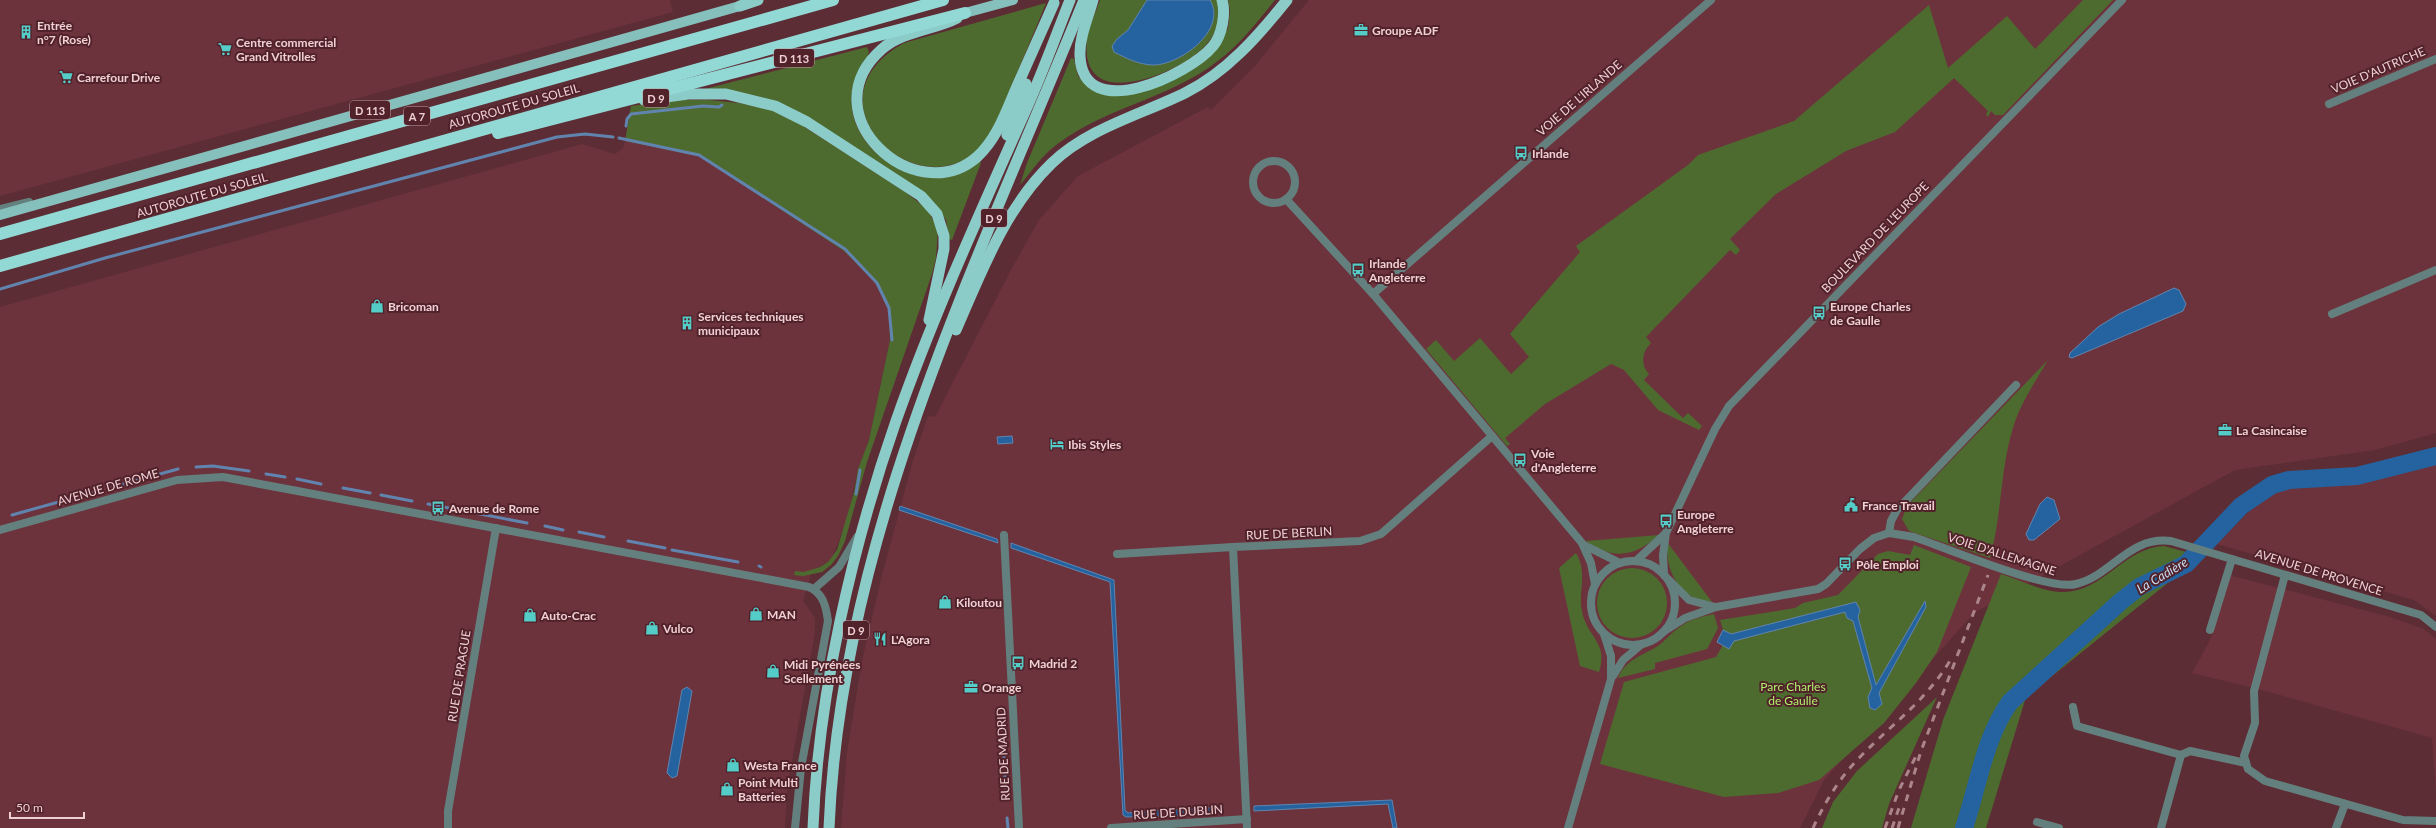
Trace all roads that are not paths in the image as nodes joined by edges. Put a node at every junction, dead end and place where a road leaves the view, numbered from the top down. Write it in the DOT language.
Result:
graph roads {
  1 [pos="759,0"];
  2 [pos="834,0"];
  3 [pos="943,0"];
  4 [pos="1013,0"];
  5 [pos="1070,0"];
  6 [pos="1084,0"];
  7 [pos="1093,0"];
  8 [pos="1222,0"];
  9 [pos="1287,0"];
  10 [pos="1711,0"];
  11 [pos="2122,0"];
  12 [pos="1054,2"];
  13 [pos="740,6"];
  14 [pos="965,13"];
  15 [pos="2436,59"];
  16 [pos="623,102"];
  17 [pos="2329,104"];
  18 [pos="405,151"];
  19 [pos="94,188"];
  20 [pos="985,198"];
  21 [pos="1286,199"];
  22 [pos="0,209"];
  23 [pos="0,215"];
  24 [pos="0,234"];
  25 [pos="0,266"];
  26 [pos="2436,270"];
  27 [pos="1373,294"];
  28 [pos="2332,314"];
  29 [pos="923,350"];
  30 [pos="2016,385"];
  31 [pos="1492,436"];
  32 [pos="909,437"];
  33 [pos="866,522"];
  34 [pos="496,528"];
  35 [pos="0,530"];
  36 [pos="1889,533"];
  37 [pos="1666,534"];
  38 [pos="1004,535"];
  39 [pos="1582,543"];
  40 [pos="1233,547"];
  41 [pos="2192,547"];
  42 [pos="1117,554"];
  43 [pos="2232,559"];
  44 [pos="1636,561"];
  45 [pos="1620,563"];
  46 [pos="2286,575"];
  47 [pos="1667,578"];
  48 [pos="1595,584"];
  49 [pos="814,590"];
  50 [pos="1716,607"];
  51 [pos="2436,627"];
  52 [pos="2210,630"];
  53 [pos="1663,632"];
  54 [pos="1604,634"];
  55 [pos="1642,644"];
  56 [pos="1611,679"];
  57 [pos="2073,707"];
  58 [pos="2181,755"];
  59 [pos="2246,763"];
  60 [pos="2345,804"];
  61 [pos="1247,819"];
  62 [pos="2436,821"];
  63 [pos="2038,822"];
  64 [pos="448,828"];
  65 [pos="795,828"];
  66 [pos="813,828"];
  67 [pos="829,828"];
  68 [pos="1019,828"];
  69 [pos="1111,828"];
  70 [pos="1247,828"];
  71 [pos="1568,828"];
  72 [pos="2059,828"];
  73 [pos="2160,828"];
  74 [pos="2336,828"];
  1 -- 13 [label="highway"];
  2 -- 24 [label="highway, AUTOROUTE DU SOLEIL / A 7"];
  3 -- 18 [label="highway, AUTOROUTE DU SOLEIL"];
  4 -- 14 [label="main road, D 113"];
  5 -- 20 [label="highway, D 9"];
  6 -- 32 [label="highway, D 9"];
  7 -- 8 [label="highway"];
  9 -- 32 [label="highway"];
  10 -- 27 [label="street, VOIE DE L'IRLANDE"];
  11 -- 37 [label="street, BOULEVARD DE L'EUROPE"];
  12 -- 14 [label="highway"];
  12 -- 20 [label="highway, D 9"];
  13 -- 19 [label="main road, D 113"];
  14 -- 16 [label="highway, D 113"];
  15 -- 17 [label="street, VOIE D'AUTRICHE"];
  16 -- 18 [label="highway, D 113"];
  16 -- 29 [label="highway, D 9"];
  18 -- 25 [label="highway, AUTOROUTE DU SOLEIL"];
  19 -- 22 [label="street"];
  19 -- 23 [label="main road, D 113"];
  20 -- 29 [label="highway, D 9"];
  21 -- 21 [label="street"];
  21 -- 27 [label="street"];
  26 -- 28 [label="street"];
  27 -- 31 [label="street"];
  29 -- 33 [label="highway, D 9"];
  30 -- 36 [label="street"];
  31 -- 39 [label="street"];
  31 -- 40 [label="street, RUE DE BERLIN"];
  32 -- 67 [label="highway, D 9"];
  33 -- 49 [label="street"];
  33 -- 66 [label="highway, D 9"];
  34 -- 35 [label="street, AVENUE DE ROME"];
  34 -- 49 [label="street, AVENUE DE ROME"];
  34 -- 64 [label="street, RUE DE PRAGUE"];
  36 -- 41 [label="street, VOIE D'ALLEMAGNE"];
  36 -- 50 [label="street"];
  37 -- 44 [label="street, BOULEVARD DE L'EUROPE"];
  37 -- 47 [label="street, BOULEVARD DE L'EUROPE"];
  38 -- 68 [label="street, RUE DE MADRID"];
  39 -- 45 [label="street"];
  39 -- 48 [label="street"];
  40 -- 42 [label="street"];
  40 -- 61 [label="street, RUE DE BERLIN"];
  41 -- 43 [label="street, AVENUE DE PROVENCE"];
  43 -- 46 [label="street, AVENUE DE PROVENCE"];
  43 -- 52 [label="street"];
  44 -- 45 [label="street"];
  44 -- 47 [label="street"];
  45 -- 48 [label="street"];
  46 -- 51 [label="street, AVENUE DE PROVENCE"];
  46 -- 59 [label="street"];
  47 -- 50 [label="street"];
  47 -- 53 [label="street, BOULEVARD DE L'EUROPE"];
  48 -- 54 [label="street"];
  49 -- 65 [label="street"];
  50 -- 53 [label="street"];
  53 -- 55 [label="street"];
  54 -- 55 [label="street"];
  54 -- 56 [label="street"];
  55 -- 56 [label="street"];
  56 -- 71 [label="street"];
  57 -- 58 [label="street"];
  58 -- 59 [label="street"];
  58 -- 73 [label="street"];
  59 -- 60 [label="street"];
  60 -- 62 [label="street"];
  60 -- 74 [label="street"];
  61 -- 69 [label="street, RUE DE DUBLIN"];
  61 -- 70 [label="street, RUE DE BERLIN"];
  63 -- 72 [label="street"];
}
